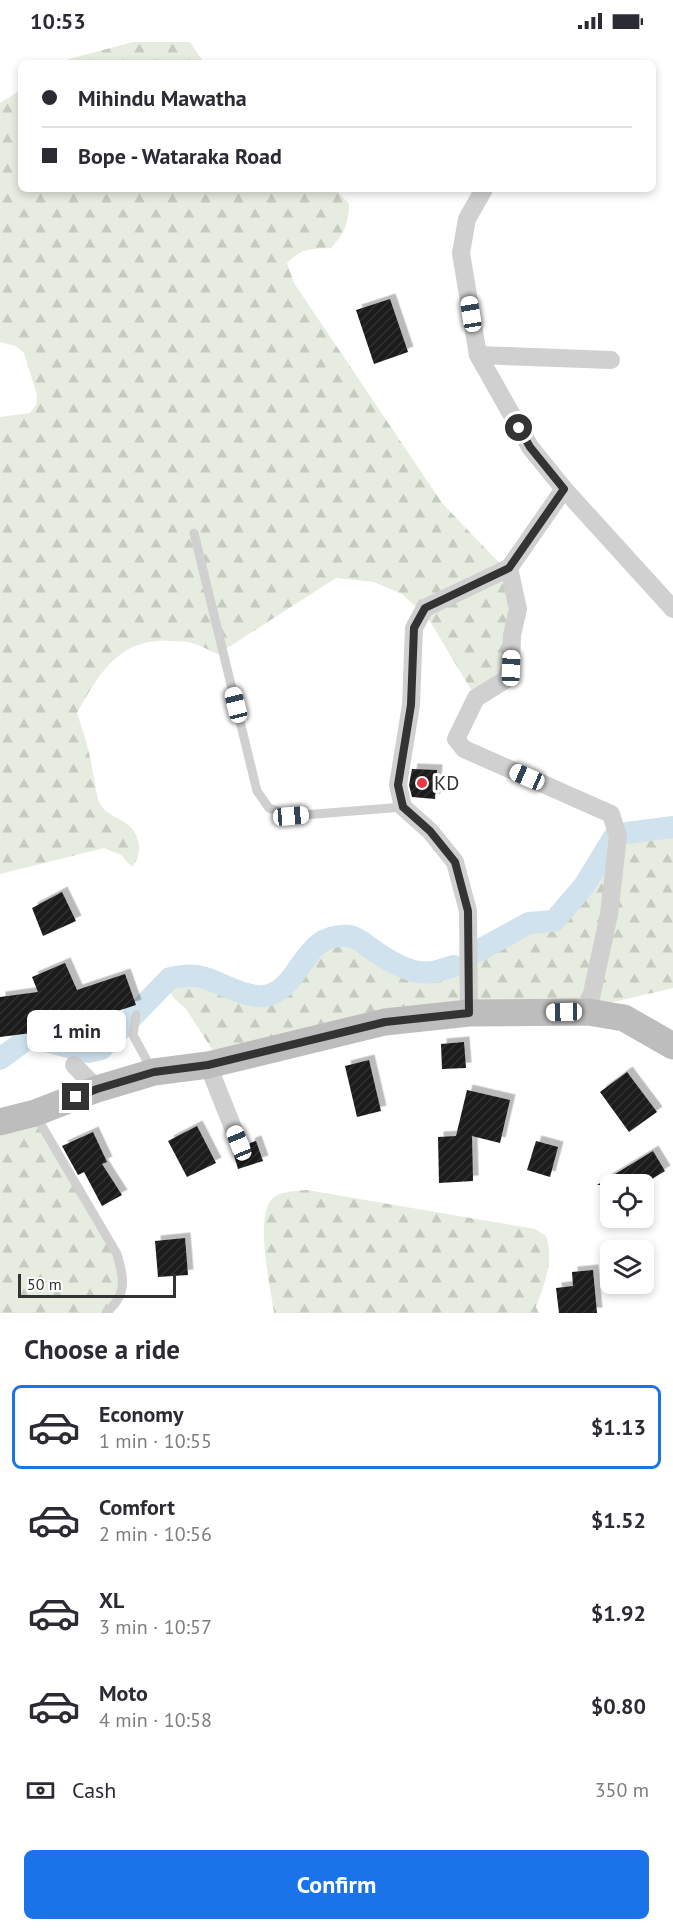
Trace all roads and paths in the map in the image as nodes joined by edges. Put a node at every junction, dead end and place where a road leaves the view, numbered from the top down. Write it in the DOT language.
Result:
graph roads {
  1 [pos="482,192"];
  2 [pos="477,355"];
  3 [pos="611,360"];
  4 [pos="564,489"];
  5 [pos="194,533"];
  6 [pos="509,568"];
  7 [pos="673,609"];
  8 [pos="403,807"];
  9 [pos="588,1012"];
  10 [pos="469,1013"];
  11 [pos="136,1015"];
  12 [pos="673,1046"];
  13 [pos="74,1065"];
  14 [pos="208,1065"];
  15 [pos="154,1072"];
  16 [pos="97,1089"];
  17 [pos="35,1113"];
  18 [pos="0,1122"];
  19 [pos="239,1143"];
  20 [pos="106,1313"];
  1 -- 2 [label="street"];
  2 -- 3 [label="street"];
  2 -- 4 [label="street"];
  4 -- 6 [label="street"];
  4 -- 7 [label="street"];
  5 -- 8 [label="lane"];
  6 -- 8 [label="street"];
  6 -- 9 [label="street"];
  8 -- 10 [label="street"];
  9 -- 10 [label="street"];
  9 -- 12 [label="street"];
  10 -- 14 [label="street"];
  11 -- 15 [label="lane"];
  13 -- 16 [label="street"];
  14 -- 15 [label="street"];
  14 -- 19 [label="street"];
  15 -- 16 [label="street"];
  16 -- 17 [label="street"];
  17 -- 18 [label="street"];
  17 -- 20 [label="lane"];
}
